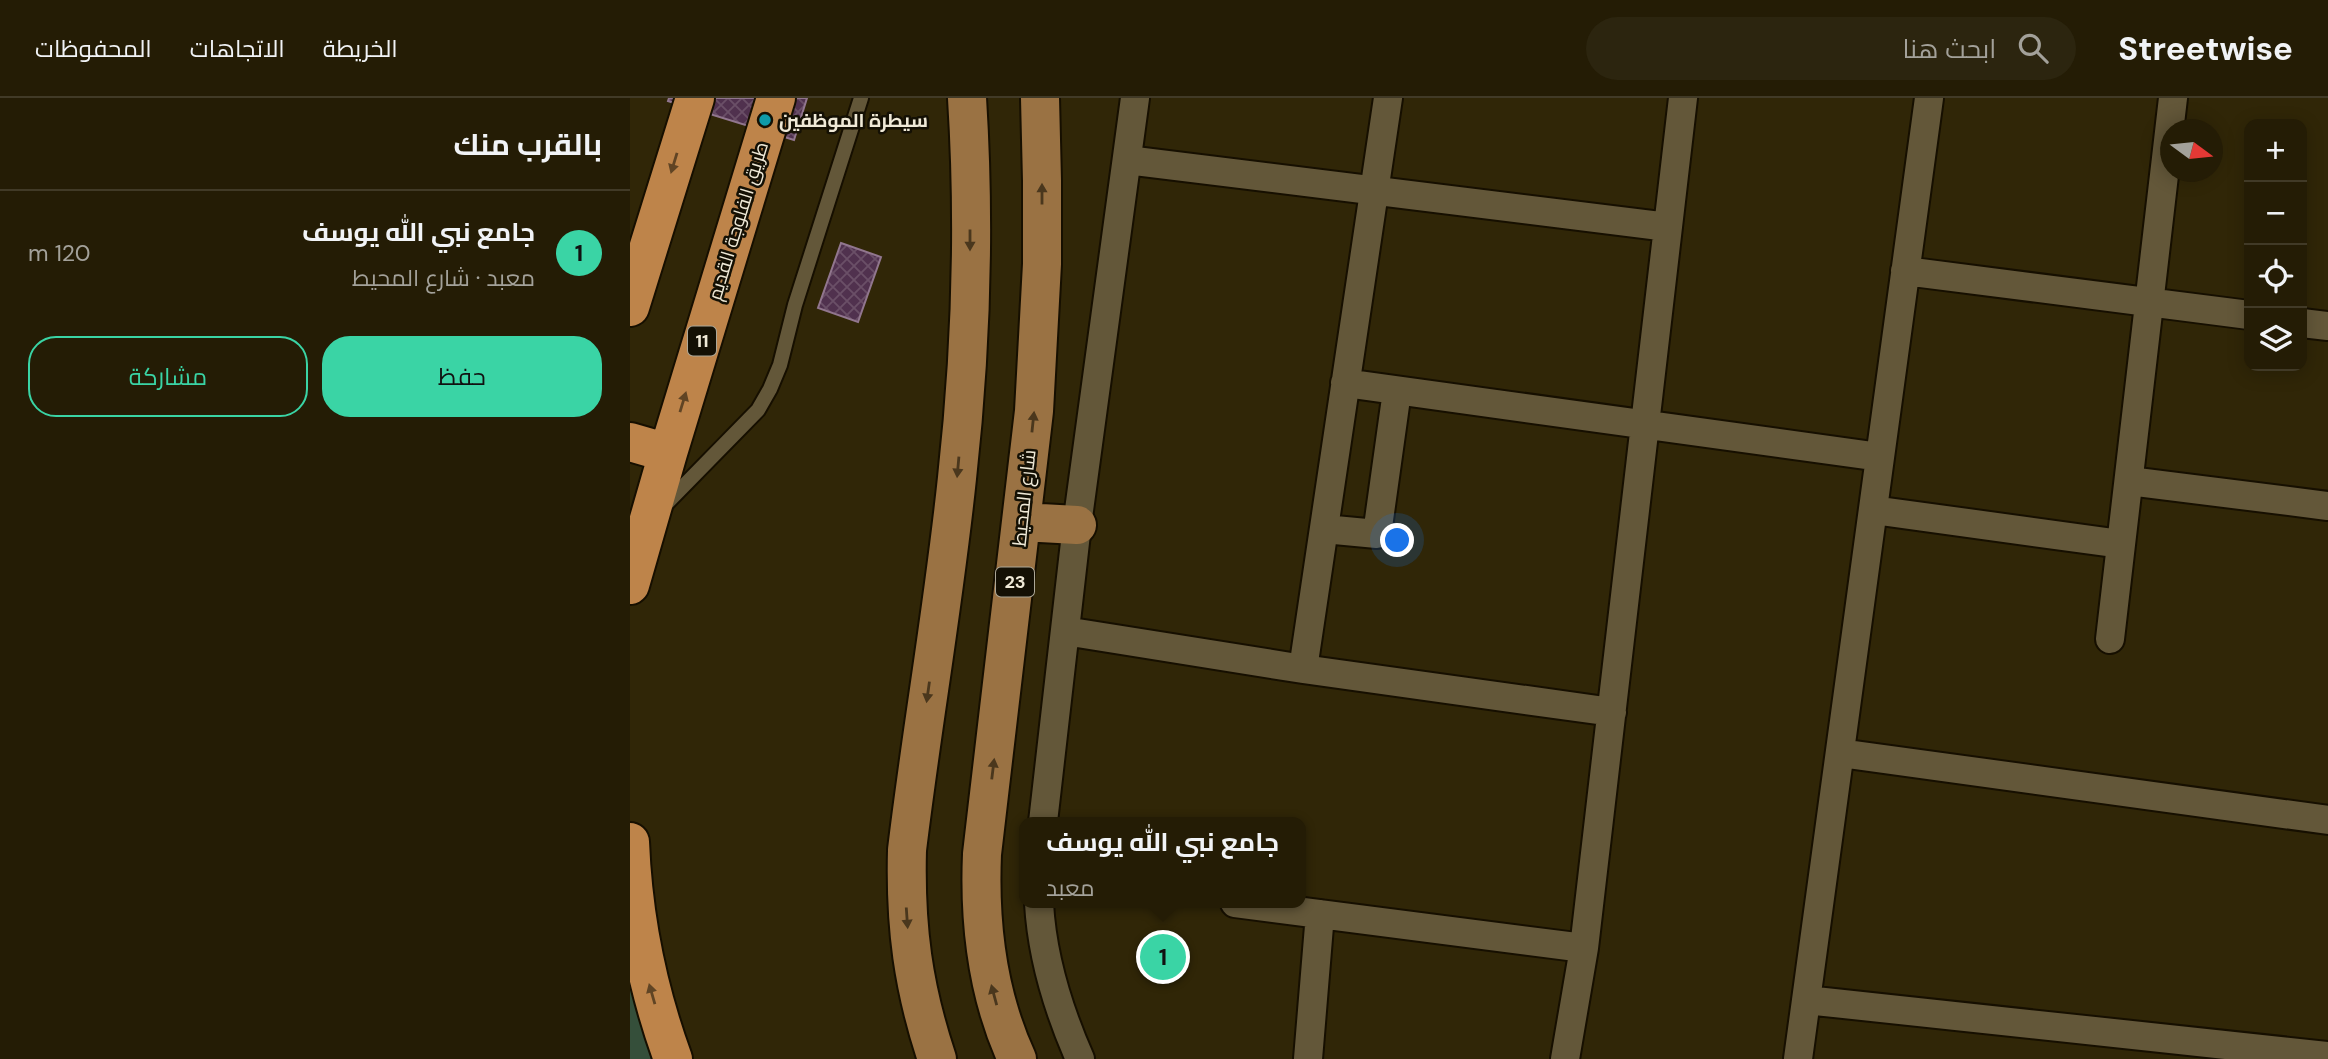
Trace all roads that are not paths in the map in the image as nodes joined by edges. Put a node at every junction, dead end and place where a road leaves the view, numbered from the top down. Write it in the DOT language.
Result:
graph roads {
  1 [pos="695,98"];
  2 [pos="776,98"];
  3 [pos="860,98"];
  4 [pos="967,98"];
  5 [pos="1040,98"];
  6 [pos="1135,98"];
  7 [pos="1388,98"];
  8 [pos="1683,98"];
  9 [pos="1929,98"];
  10 [pos="2173,98"];
  11 [pos="1127,160"];
  12 [pos="1374,190"];
  13 [pos="1668,227"];
  14 [pos="1905,271"];
  15 [pos="2149,301"];
  16 [pos="630,307"];
  17 [pos="2244,314"];
  18 [pos="2307,324"];
  19 [pos="2328,327"];
  20 [pos="1345,383"];
  21 [pos="1397,391"];
  22 [pos="1644,426"];
  23 [pos="630,442"];
  24 [pos="668,453"];
  25 [pos="1880,457"];
  26 [pos="2129,481"];
  27 [pos="2328,506"];
  28 [pos="1873,510"];
  29 [pos="1022,522"];
  30 [pos="648,523"];
  31 [pos="1077,524"];
  32 [pos="1324,529"];
  33 [pos="2121,544"];
  34 [pos="630,585"];
  35 [pos="1065,631"];
  36 [pos="2110,639"];
  37 [pos="1303,670"];
  38 [pos="1612,712"];
  39 [pos="1840,753"];
  40 [pos="1044,817"];
  41 [pos="2328,820"];
  42 [pos="630,842"];
  43 [pos="1040,908"];
  44 [pos="1274,908"];
  45 [pos="1320,914"];
  46 [pos="1584,948"];
  47 [pos="1806,1000"];
  48 [pos="2328,1056"];
  49 [pos="673,1059"];
  50 [pos="937,1059"];
  51 [pos="1017,1059"];
  52 [pos="1080,1059"];
  53 [pos="1308,1059"];
  54 [pos="1565,1059"];
  55 [pos="1798,1059"];
  1 -- 16 [label="highway, one-way"];
  24 -- 2 [label="highway, طريق الفلوجة القديم / 11, one-way"];
  3 -- 30 [label="lane"];
  4 -- 50 [label="main road, one-way"];
  29 -- 5 [label="main road, شارع المحيط / 23, one-way"];
  6 -- 11 [label="street"];
  7 -- 12 [label="street"];
  8 -- 13 [label="street"];
  9 -- 14 [label="street"];
  10 -- 15 [label="street"];
  11 -- 12 [label="street"];
  11 -- 31 [label="street"];
  12 -- 13 [label="street"];
  12 -- 20 [label="street"];
  13 -- 22 [label="street"];
  14 -- 15 [label="street"];
  14 -- 25 [label="street"];
  15 -- 17 [label="street"];
  15 -- 26 [label="street"];
  18 -- 19 [label="street"];
  20 -- 21 [label="street"];
  20 -- 32 [label="street"];
  21 -- 22 [label="street"];
  21 -- 32 [label="street"];
  22 -- 25 [label="street"];
  22 -- 38 [label="street"];
  23 -- 24 [label="highway"];
  24 -- 30 [label="highway, طريق الفلوجة القديم / 11"];
  25 -- 28 [label="street"];
  26 -- 27 [label="street"];
  26 -- 33 [label="street"];
  28 -- 33 [label="street"];
  28 -- 39 [label="street"];
  29 -- 31 [label="main road"];
  51 -- 29 [label="main road, شارع المحيط / 23, one-way"];
  30 -- 34 [label="highway, طريق الفلوجة القديم / 11"];
  31 -- 35 [label="street"];
  32 -- 37 [label="street"];
  33 -- 36 [label="street"];
  35 -- 37 [label="street"];
  35 -- 40 [label="street"];
  37 -- 38 [label="street"];
  38 -- 46 [label="street"];
  39 -- 41 [label="street"];
  39 -- 47 [label="street"];
  49 -- 42 [label="highway, one-way"];
  43 -- 52 [label="street"];
  44 -- 45 [label="street"];
  45 -- 46 [label="street"];
  45 -- 53 [label="street"];
  46 -- 54 [label="street"];
  47 -- 48 [label="street"];
  47 -- 55 [label="street"];
}
